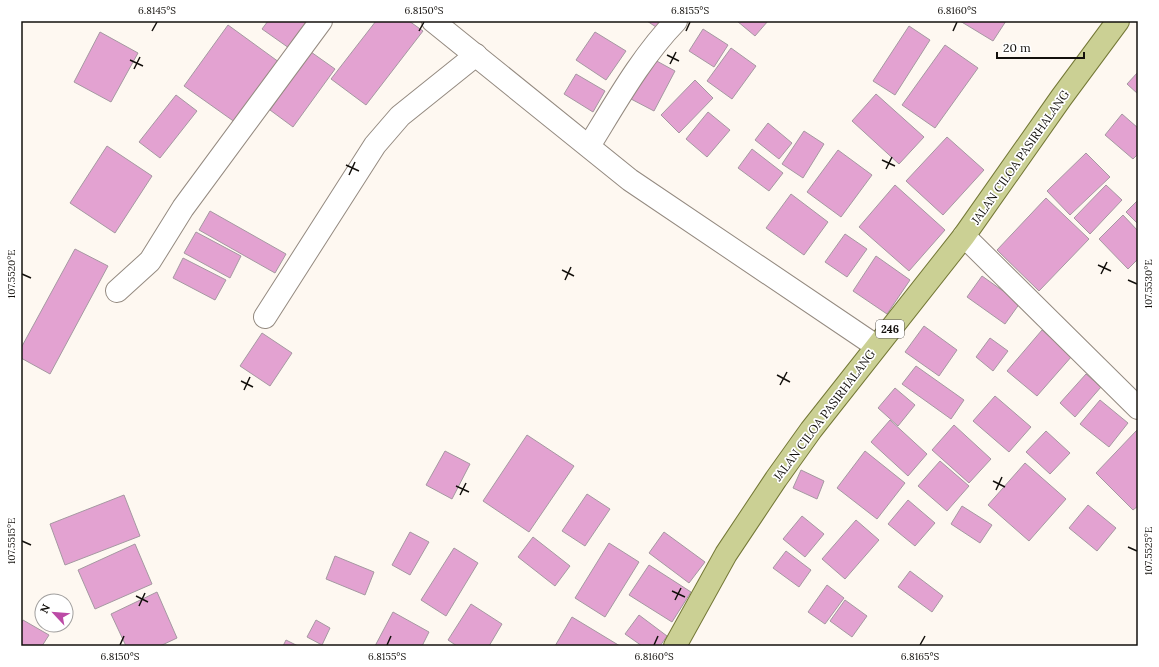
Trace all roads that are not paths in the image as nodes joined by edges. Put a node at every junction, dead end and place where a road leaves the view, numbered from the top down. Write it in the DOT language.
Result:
graph roads {
  1 [pos="321,21"];
  2 [pos="432,21"];
  3 [pos="676,21"];
  4 [pos="1118,21"];
  5 [pos="476,56"];
  6 [pos="589,146"];
  7 [pos="964,236"];
  8 [pos="117,291"];
  9 [pos="265,317"];
  10 [pos="876,346"];
  11 [pos="1138,408"];
  12 [pos="675,646"];
  1 -- 8 [label="street"];
  2 -- 5 [label="street"];
  3 -- 6 [label="street"];
  4 -- 7 [label="main road, JALAN CILOA PASIRHALANG / 246"];
  5 -- 6 [label="street"];
  5 -- 9 [label="street"];
  6 -- 10 [label="street"];
  7 -- 10 [label="main road, JALAN CILOA PASIRHALANG / 246"];
  7 -- 11 [label="street"];
  10 -- 12 [label="main road, JALAN CILOA PASIRHALANG / 246"];
}
